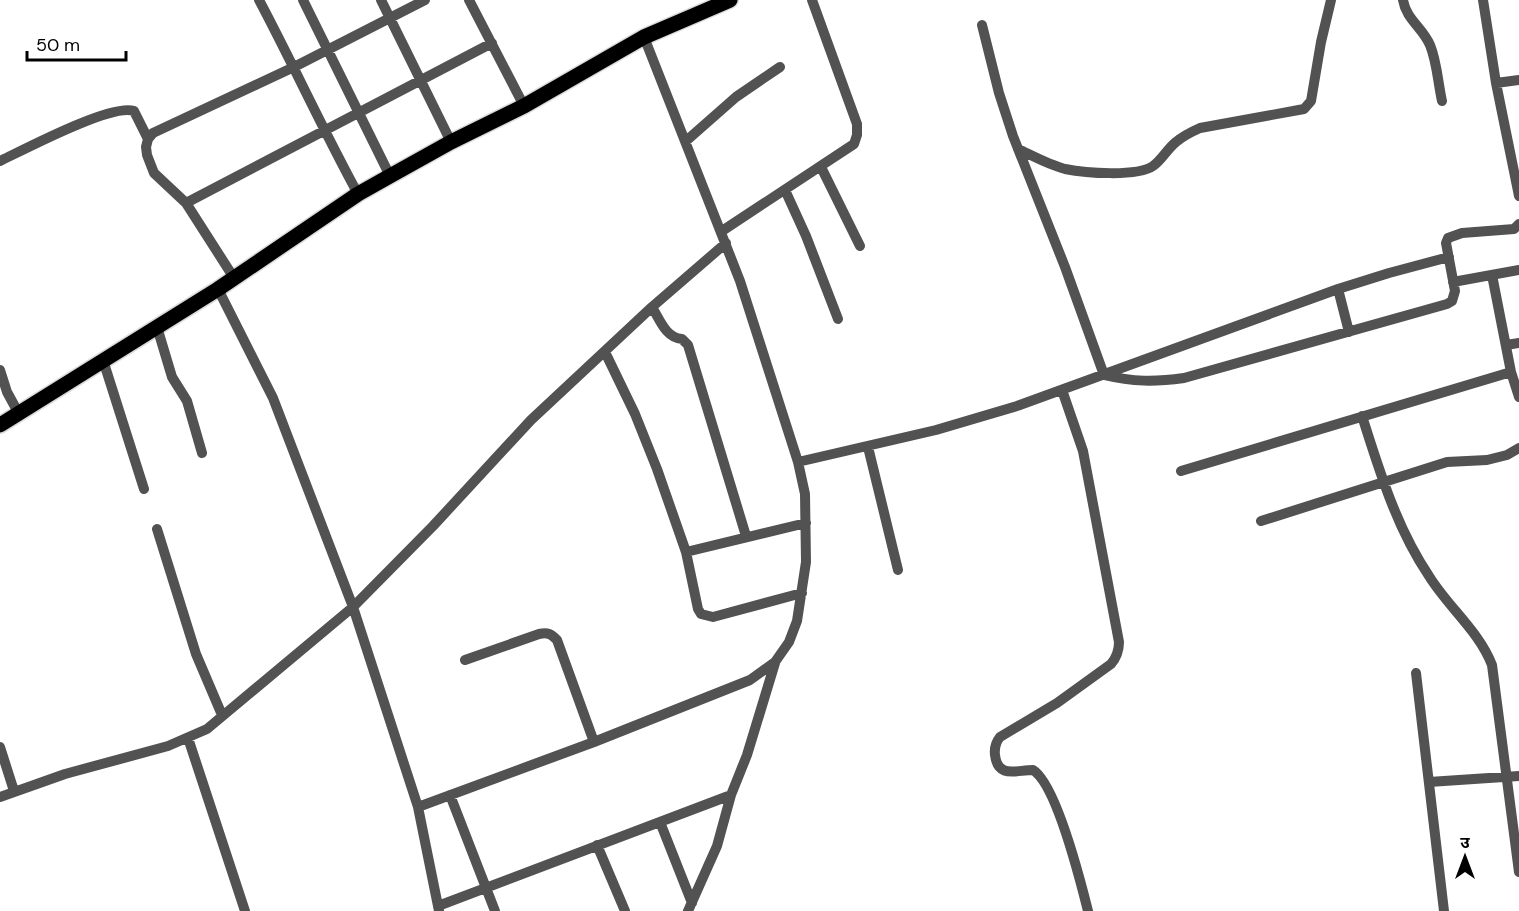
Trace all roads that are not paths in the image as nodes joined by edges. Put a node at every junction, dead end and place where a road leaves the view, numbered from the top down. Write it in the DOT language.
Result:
graph roads {
  1 [pos="303,0"];
  2 [pos="381,0"];
  3 [pos="425,0"];
  4 [pos="470,0"];
  5 [pos="730,0"];
  6 [pos="812,0"];
  7 [pos="1331,0"];
  8 [pos="1403,0"];
  9 [pos="1483,0"];
  10 [pos="264,2"];
  11 [pos="390,18"];
  12 [pos="982,25"];
  13 [pos="644,37"];
  14 [pos="492,43"];
  15 [pos="326,50"];
  16 [pos="294,67"];
  17 [pos="780,67"];
  18 [pos="421,79"];
  19 [pos="1519,80"];
  20 [pos="1496,83"];
  21 [pos="1442,101"];
  22 [pos="524,106"];
  23 [pos="358,113"];
  24 [pos="323,130"];
  25 [pos="148,139"];
  26 [pos="686,141"];
  27 [pos="451,142"];
  28 [pos="1018,149"];
  29 [pos="0,161"];
  30 [pos="822,167"];
  31 [pos="390,176"];
  32 [pos="784,190"];
  33 [pos="358,194"];
  34 [pos="1519,196"];
  35 [pos="186,203"];
  36 [pos="1519,224"];
  37 [pos="722,231"];
  38 [pos="726,243"];
  39 [pos="860,246"];
  40 [pos="1449,257"];
  41 [pos="1519,270"];
  42 [pos="1492,275"];
  43 [pos="234,278"];
  44 [pos="1453,282"];
  45 [pos="218,289"];
  46 [pos="1338,289"];
  47 [pos="652,307"];
  48 [pos="838,319"];
  49 [pos="157,327"];
  50 [pos="1349,332"];
  51 [pos="1519,343"];
  52 [pos="1506,345"];
  53 [pos="605,352"];
  54 [pos="103,360"];
  55 [pos="0,370"];
  56 [pos="1511,372"];
  57 [pos="1104,375"];
  58 [pos="1062,390"];
  59 [pos="1519,397"];
  60 [pos="20,414"];
  61 [pos="1362,416"];
  62 [pos="0,425"];
  63 [pos="868,447"];
  64 [pos="1519,448"];
  65 [pos="202,453"];
  66 [pos="798,462"];
  67 [pos="1181,471"];
  68 [pos="1384,482"];
  69 [pos="144,489"];
  70 [pos="1261,521"];
  71 [pos="806,523"];
  72 [pos="157,529"];
  73 [pos="746,536"];
  74 [pos="686,552"];
  75 [pos="898,570"];
  76 [pos="802,593"];
  77 [pos="353,607"];
  78 [pos="465,660"];
  79 [pos="775,662"];
  80 [pos="1416,673"];
  81 [pos="222,715"];
  82 [pos="188,738"];
  83 [pos="594,742"];
  84 [pos="0,747"];
  85 [pos="1519,776"];
  86 [pos="1507,777"];
  87 [pos="1429,782"];
  88 [pos="14,791"];
  89 [pos="450,795"];
  90 [pos="731,795"];
  91 [pos="0,797"];
  92 [pos="418,807"];
  93 [pos="660,822"];
  94 [pos="597,845"];
  95 [pos="1519,872"];
  96 [pos="487,889"];
  97 [pos="690,907"];
  98 [pos="438,909"];
  99 [pos="245,911"];
  100 [pos="495,911"];
  101 [pos="625,911"];
  102 [pos="1088,911"];
  103 [pos="1444,911"];
  1 -- 15 [label="street"];
  2 -- 11 [label="street"];
  3 -- 11 [label="street"];
  4 -- 14 [label="street"];
  5 -- 13 [label="main road"];
  6 -- 30 [label="street"];
  7 -- 28 [label="street"];
  8 -- 21 [label="street"];
  9 -- 20 [label="street"];
  10 -- 16 [label="street"];
  11 -- 15 [label="street"];
  11 -- 18 [label="street"];
  12 -- 28 [label="street"];
  13 -- 22 [label="main road"];
  13 -- 26 [label="street"];
  14 -- 18 [label="street"];
  14 -- 22 [label="street"];
  15 -- 16 [label="street"];
  15 -- 23 [label="street"];
  16 -- 24 [label="street"];
  16 -- 25 [label="street"];
  17 -- 26 [label="street"];
  18 -- 23 [label="street"];
  18 -- 27 [label="street"];
  19 -- 20 [label="street"];
  20 -- 34 [label="street"];
  22 -- 27 [label="main road"];
  23 -- 24 [label="street"];
  23 -- 31 [label="street"];
  24 -- 33 [label="street"];
  24 -- 35 [label="street"];
  25 -- 29 [label="street"];
  25 -- 35 [label="street"];
  26 -- 37 [label="street"];
  27 -- 31 [label="main road"];
  28 -- 57 [label="street"];
  30 -- 32 [label="street"];
  30 -- 39 [label="street"];
  31 -- 33 [label="main road"];
  32 -- 37 [label="street"];
  32 -- 48 [label="street"];
  33 -- 43 [label="main road"];
  35 -- 43 [label="street"];
  36 -- 40 [label="street"];
  37 -- 38 [label="street"];
  38 -- 47 [label="street"];
  38 -- 66 [label="street"];
  40 -- 44 [label="street"];
  40 -- 46 [label="street"];
  41 -- 42 [label="street"];
  42 -- 44 [label="street"];
  42 -- 52 [label="street"];
  43 -- 45 [label="main road"];
  44 -- 50 [label="street"];
  45 -- 49 [label="main road"];
  45 -- 77 [label="street"];
  46 -- 50 [label="street"];
  46 -- 57 [label="street"];
  47 -- 53 [label="street"];
  47 -- 73 [label="street"];
  49 -- 54 [label="main road"];
  49 -- 65 [label="street"];
  50 -- 57 [label="street"];
  51 -- 52 [label="street"];
  52 -- 56 [label="street"];
  53 -- 74 [label="street"];
  53 -- 77 [label="street"];
  54 -- 60 [label="main road"];
  54 -- 69 [label="street"];
  55 -- 60 [label="street"];
  56 -- 59 [label="street"];
  56 -- 61 [label="street"];
  57 -- 58 [label="street"];
  58 -- 63 [label="street"];
  58 -- 102 [label="street"];
  60 -- 62 [label="main road"];
  61 -- 67 [label="street"];
  61 -- 68 [label="street"];
  63 -- 66 [label="street"];
  63 -- 75 [label="street"];
  64 -- 68 [label="street"];
  66 -- 71 [label="street"];
  68 -- 70 [label="street"];
  68 -- 86 [label="street"];
  71 -- 73 [label="street"];
  71 -- 76 [label="street"];
  72 -- 81 [label="street"];
  73 -- 74 [label="street"];
  74 -- 76 [label="street"];
  76 -- 79 [label="street"];
  77 -- 81 [label="street"];
  77 -- 92 [label="street"];
  78 -- 83 [label="street"];
  79 -- 83 [label="street"];
  79 -- 90 [label="street"];
  80 -- 87 [label="street"];
  81 -- 82 [label="street"];
  82 -- 88 [label="street"];
  82 -- 99 [label="street"];
  83 -- 89 [label="street"];
  84 -- 88 [label="street"];
  85 -- 86 [label="street"];
  86 -- 87 [label="street"];
  86 -- 95 [label="street"];
  87 -- 103 [label="street"];
  88 -- 91 [label="street"];
  89 -- 92 [label="street"];
  89 -- 96 [label="street"];
  90 -- 93 [label="street"];
  90 -- 97 [label="street"];
  92 -- 98 [label="street"];
  93 -- 94 [label="street"];
  93 -- 97 [label="street"];
  94 -- 96 [label="street"];
  94 -- 101 [label="street"];
  96 -- 98 [label="street"];
  96 -- 100 [label="street"];
}
